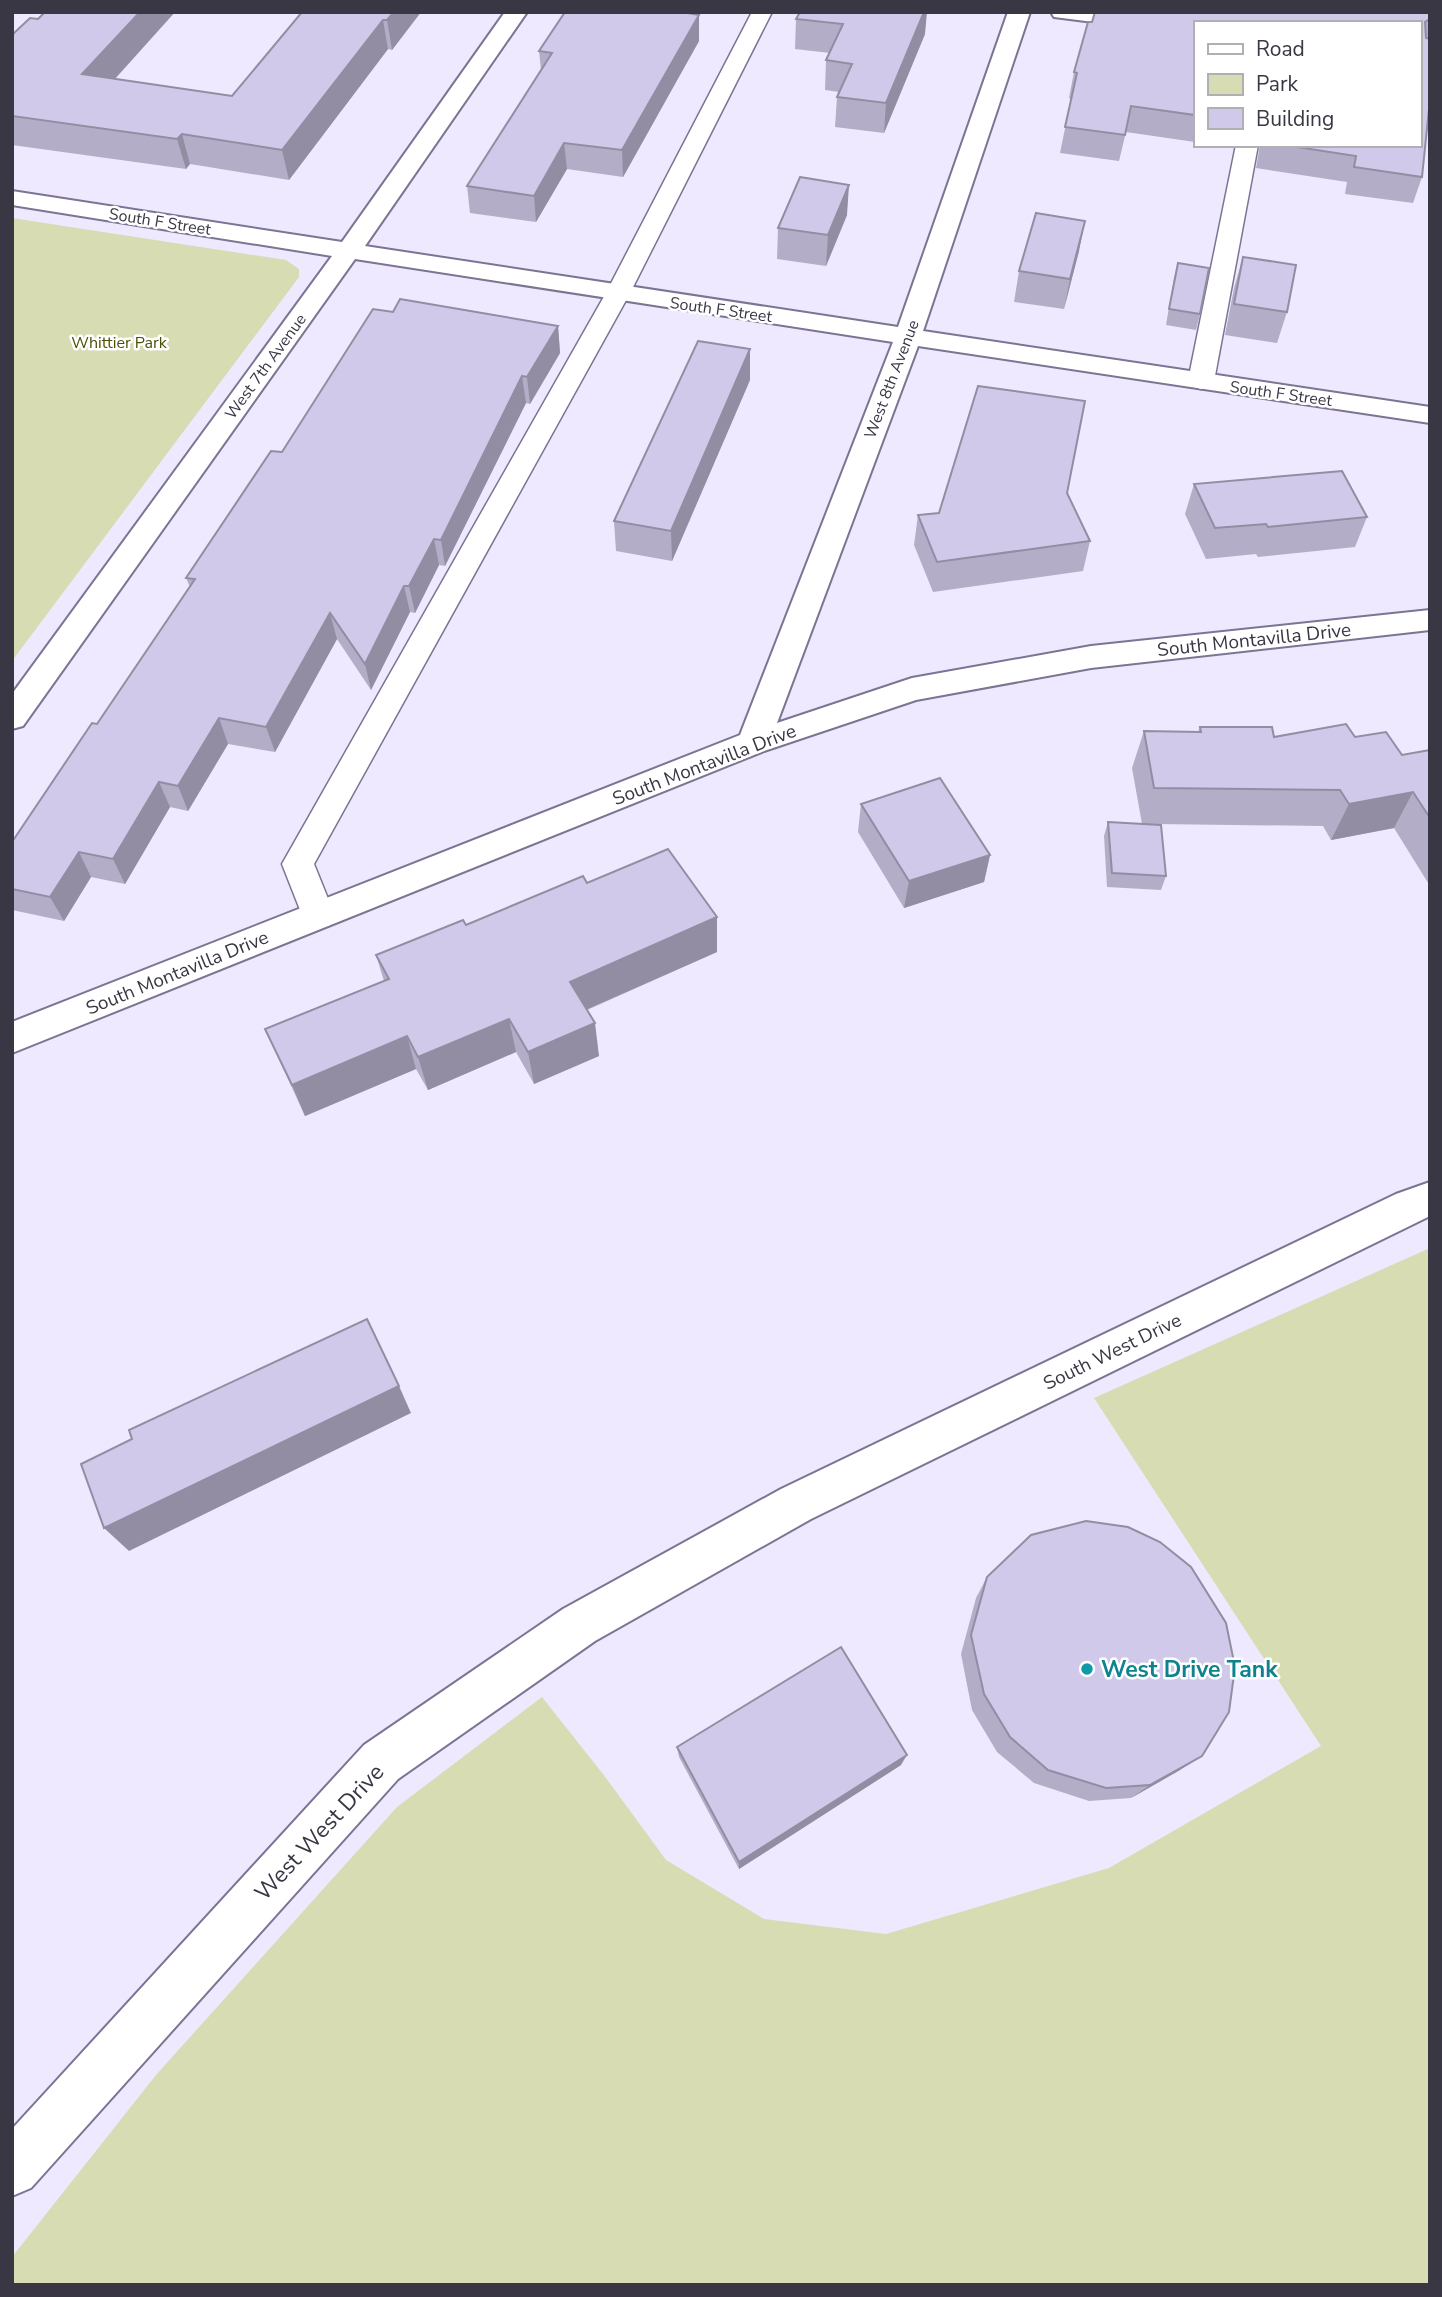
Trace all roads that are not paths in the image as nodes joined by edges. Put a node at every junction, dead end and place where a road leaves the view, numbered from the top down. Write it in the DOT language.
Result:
graph roads {
  1 [pos="516,12"];
  2 [pos="762,12"];
  3 [pos="1019,12"];
  4 [pos="1062,12"];
  5 [pos="1194,28"];
  6 [pos="1247,147"];
  7 [pos="12,198"];
  8 [pos="349,250"];
  9 [pos="618,293"];
  10 [pos="908,337"];
  11 [pos="1201,381"];
  12 [pos="1430,415"];
  13 [pos="1430,621"];
  14 [pos="12,718"];
  15 [pos="753,743"];
  16 [pos="318,916"];
  17 [pos="12,1038"];
  18 [pos="1430,1199"];
  19 [pos="796,1504"];
  20 [pos="12,2169"];
  1 -- 8 [label="street, West 7th Avenue"];
  2 -- 9 [label="lane"];
  3 -- 10 [label="street, West 8th Avenue"];
  4 -- 5 [label="street"];
  6 -- 11 [label="lane"];
  7 -- 8 [label="street, South F Street"];
  8 -- 9 [label="street, South F Street"];
  8 -- 14 [label="street, West 7th Avenue"];
  9 -- 10 [label="street, South F Street"];
  9 -- 16 [label="lane"];
  10 -- 11 [label="street, South F Street"];
  10 -- 15 [label="street, West 8th Avenue"];
  11 -- 12 [label="street, South F Street"];
  13 -- 15 [label="street, South Montavilla Drive"];
  15 -- 16 [label="street, South Montavilla Drive"];
  16 -- 17 [label="street, South Montavilla Drive"];
  18 -- 19 [label="street, South West Drive"];
  19 -- 20 [label="street, West West Drive"];
}
